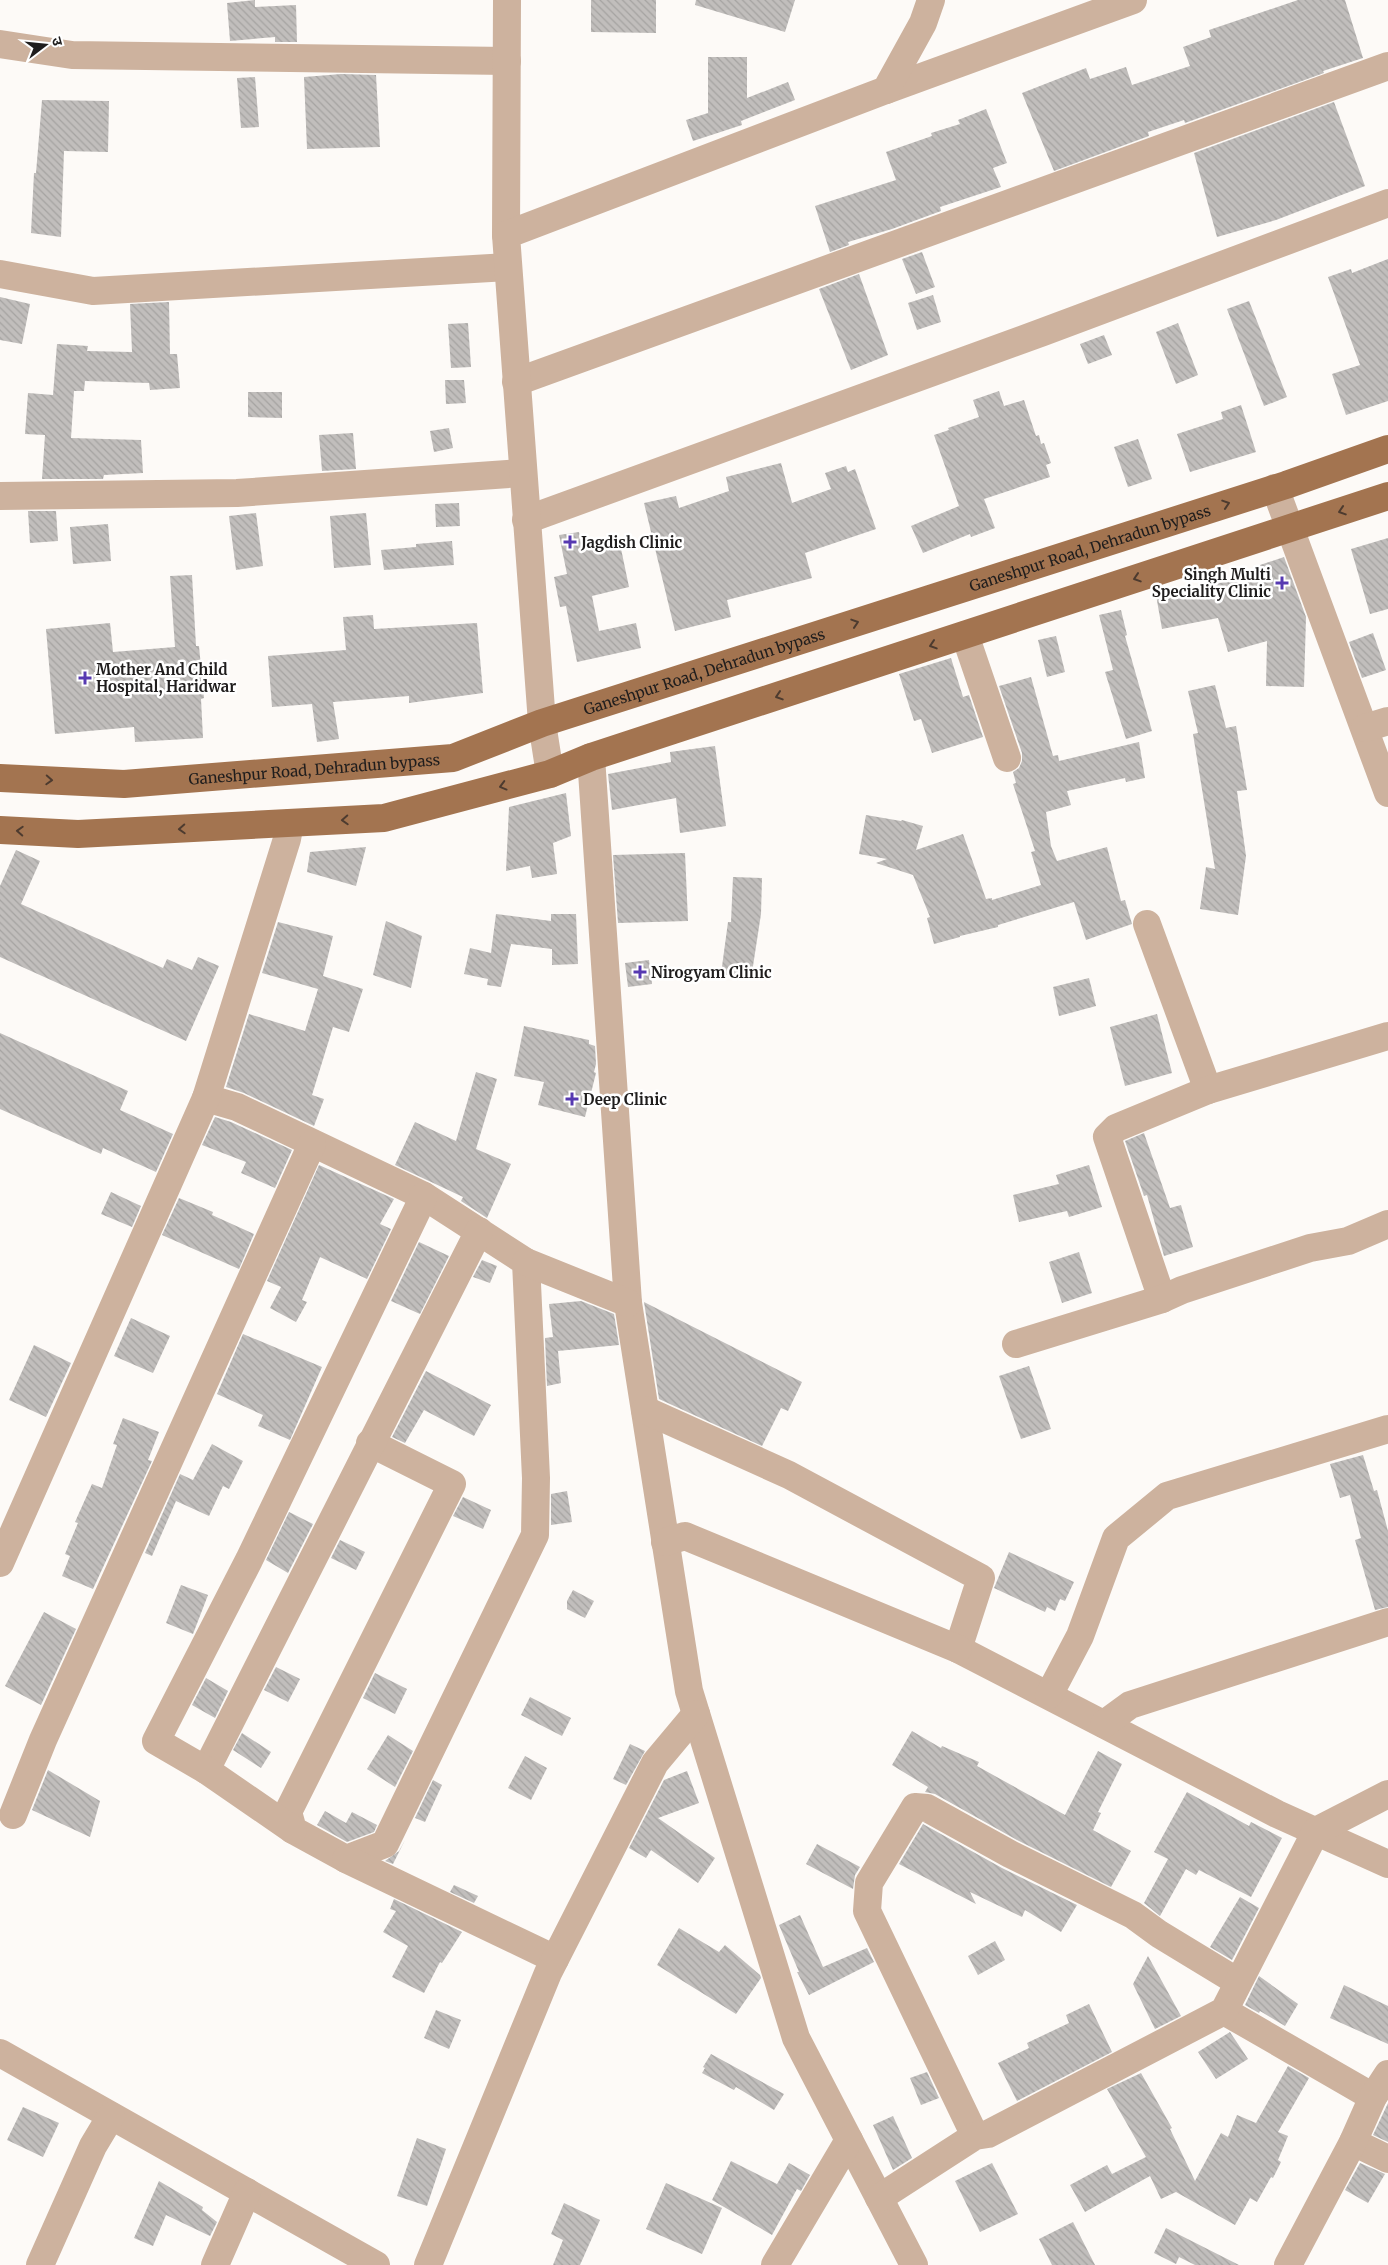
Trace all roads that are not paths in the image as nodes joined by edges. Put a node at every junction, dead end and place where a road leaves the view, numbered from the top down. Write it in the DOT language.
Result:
graph roads {
  1 [pos="507,0"];
  2 [pos="931,0"];
  3 [pos="1133,0"];
  4 [pos="0,44"];
  5 [pos="507,61"];
  6 [pos="1388,66"];
  7 [pos="886,90"];
  8 [pos="1388,202"];
  9 [pos="506,235"];
  10 [pos="508,267"];
  11 [pos="0,274"];
  12 [pos="516,382"];
  13 [pos="1388,450"];
  14 [pos="522,473"];
  15 [pos="1275,488"];
  16 [pos="0,496"];
  17 [pos="1388,496"];
  18 [pos="526,520"];
  19 [pos="1289,528"];
  20 [pos="965,635"];
  21 [pos="542,723"];
  22 [pos="1376,724"];
  23 [pos="591,757"];
  24 [pos="1007,758"];
  25 [pos="550,774"];
  26 [pos="0,778"];
  27 [pos="1388,794"];
  28 [pos="290,823"];
  29 [pos="0,830"];
  30 [pos="1147,924"];
  31 [pos="1388,1036"];
  32 [pos="1208,1090"];
  33 [pos="206,1098"];
  34 [pos="312,1144"];
  35 [pos="424,1196"];
  36 [pos="1388,1224"];
  37 [pos="478,1231"];
  38 [pos="526,1262"];
  39 [pos="1162,1299"];
  40 [pos="628,1303"];
  41 [pos="1016,1344"];
  42 [pos="645,1410"];
  43 [pos="1388,1429"];
  44 [pos="370,1443"];
  45 [pos="665,1542"];
  46 [pos="0,1563"];
  47 [pos="1388,1622"];
  48 [pos="958,1649"];
  49 [pos="1049,1695"];
  50 [pos="696,1714"];
  51 [pos="1104,1724"];
  52 [pos="206,1770"];
  53 [pos="1388,1794"];
  54 [pos="13,1815"];
  55 [pos="293,1830"];
  56 [pos="1316,1831"];
  57 [pos="346,1859"];
  58 [pos="1388,1864"];
  59 [pos="555,1959"];
  60 [pos="1238,1982"];
  61 [pos="1224,2012"];
  62 [pos="0,2053"];
  63 [pos="1388,2074"];
  64 [pos="1373,2098"];
  65 [pos="112,2116"];
  66 [pos="975,2136"];
  67 [pos="849,2140"];
  68 [pos="1353,2142"];
  69 [pos="1388,2159"];
  70 [pos="247,2192"];
  71 [pos="879,2198"];
  72 [pos="40,2265"];
  73 [pos="215,2265"];
  74 [pos="376,2265"];
  75 [pos="428,2265"];
  76 [pos="775,2265"];
  77 [pos="914,2265"];
  78 [pos="1288,2265"];
  1 -- 5 [label="street"];
  2 -- 7 [label="street"];
  3 -- 7 [label="street"];
  4 -- 5 [label="street"];
  5 -- 9 [label="street"];
  6 -- 12 [label="street"];
  7 -- 9 [label="street"];
  8 -- 18 [label="street"];
  9 -- 10 [label="street"];
  10 -- 11 [label="street"];
  10 -- 12 [label="street"];
  12 -- 14 [label="street"];
  13 -- 15 [label="main road, Ganeshpur Road, Dehradun bypass"];
  14 -- 16 [label="street"];
  14 -- 18 [label="street"];
  15 -- 19 [label="street"];
  21 -- 15 [label="main road, Ganeshpur Road, Dehradun bypass, one-way"];
  17 -- 19 [label="main road, one-way"];
  18 -- 21 [label="street"];
  19 -- 20 [label="main road, one-way"];
  19 -- 22 [label="street"];
  20 -- 23 [label="main road, one-way"];
  20 -- 24 [label="street"];
  21 -- 25 [label="street"];
  26 -- 21 [label="main road, Ganeshpur Road, Dehradun bypass, one-way"];
  22 -- 27 [label="street"];
  23 -- 25 [label="main road"];
  23 -- 40 [label="street"];
  25 -- 28 [label="main road, one-way"];
  28 -- 29 [label="main road, one-way"];
  28 -- 33 [label="street"];
  30 -- 32 [label="street"];
  31 -- 32 [label="street"];
  32 -- 39 [label="street"];
  33 -- 34 [label="street"];
  33 -- 46 [label="street"];
  34 -- 35 [label="street"];
  34 -- 54 [label="street"];
  35 -- 37 [label="street"];
  35 -- 52 [label="street"];
  36 -- 39 [label="street"];
  37 -- 38 [label="street"];
  37 -- 44 [label="street"];
  38 -- 40 [label="street"];
  38 -- 57 [label="street"];
  39 -- 41 [label="street"];
  40 -- 42 [label="street"];
  42 -- 45 [label="street"];
  42 -- 48 [label="street"];
  43 -- 49 [label="street"];
  44 -- 52 [label="street"];
  44 -- 55 [label="street"];
  45 -- 48 [label="street"];
  45 -- 50 [label="street"];
  47 -- 51 [label="street"];
  48 -- 49 [label="street"];
  49 -- 51 [label="street"];
  50 -- 59 [label="street"];
  50 -- 67 [label="street"];
  51 -- 56 [label="street"];
  52 -- 55 [label="street"];
  53 -- 56 [label="street"];
  55 -- 57 [label="street"];
  56 -- 58 [label="street"];
  56 -- 60 [label="street"];
  57 -- 59 [label="street"];
  59 -- 75 [label="street"];
  60 -- 61 [label="street"];
  60 -- 66 [label="street"];
  61 -- 64 [label="street"];
  61 -- 66 [label="street"];
  62 -- 65 [label="street"];
  63 -- 64 [label="street"];
  64 -- 68 [label="street"];
  65 -- 70 [label="street"];
  65 -- 72 [label="street"];
  66 -- 71 [label="street"];
  67 -- 71 [label="street"];
  67 -- 76 [label="street"];
  68 -- 69 [label="street"];
  68 -- 78 [label="street"];
  70 -- 73 [label="street"];
  70 -- 74 [label="street"];
  71 -- 77 [label="street"];
}
